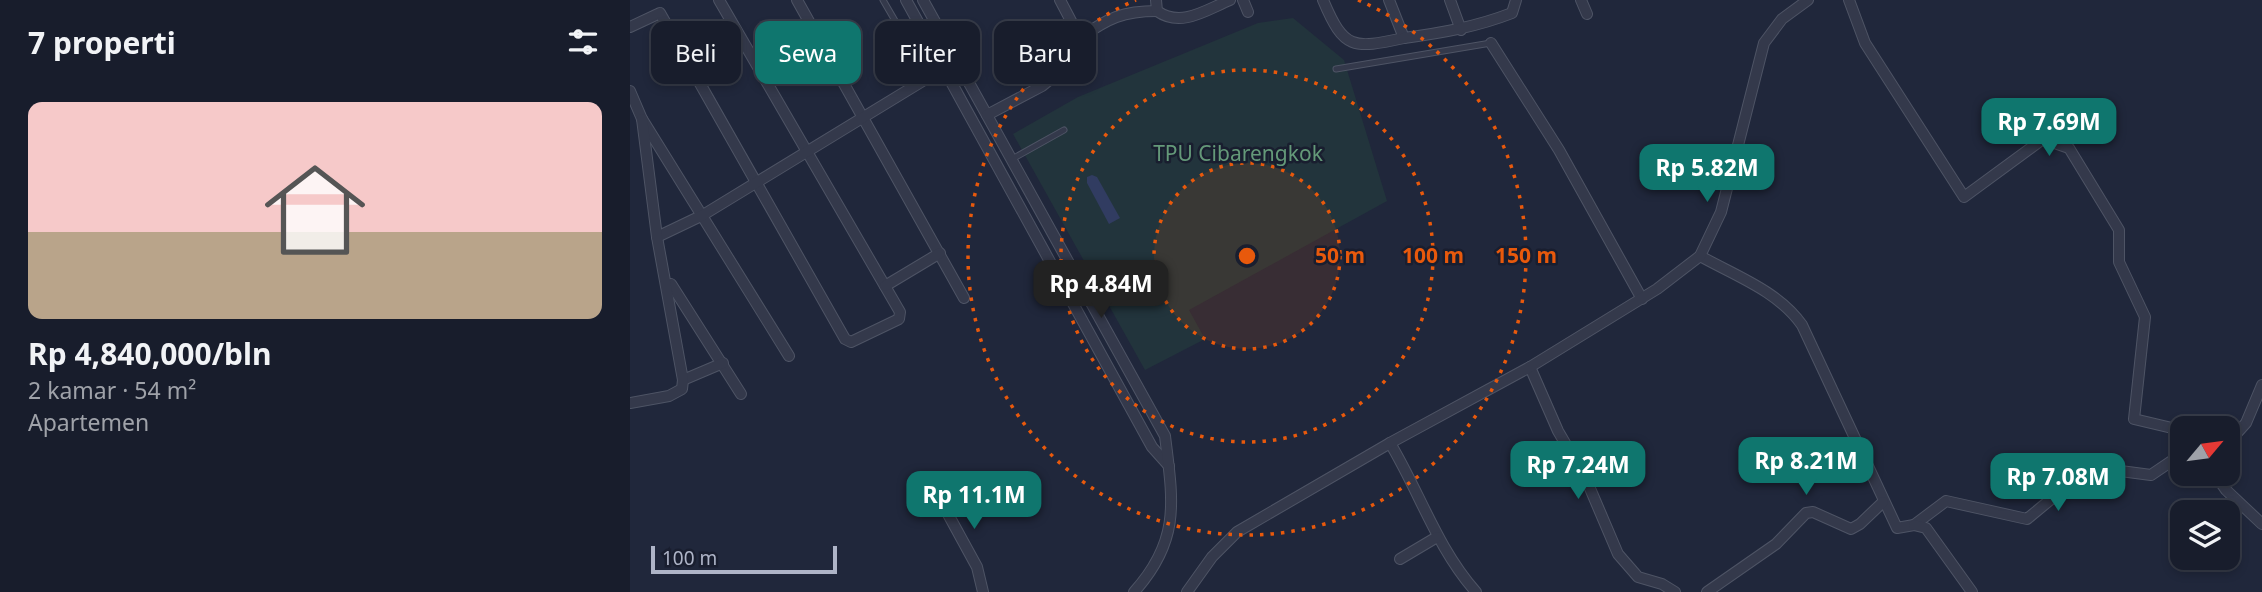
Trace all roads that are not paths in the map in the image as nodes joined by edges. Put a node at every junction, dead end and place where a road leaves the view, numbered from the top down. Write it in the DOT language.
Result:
graph roads {
  1 [pos="719,0"];
  2 [pos="797,0"];
  3 [pos="883,0"];
  4 [pos="906,0"];
  5 [pos="923,0"];
  6 [pos="1060,0"];
  7 [pos="1230,0"];
  8 [pos="1243,0"];
  9 [pos="1323,0"];
  10 [pos="1389,0"];
  11 [pos="1450,0"];
  12 [pos="1516,0"];
  13 [pos="1581,0"];
  14 [pos="1808,0"];
  15 [pos="1849,0"];
  16 [pos="1156,6"];
  17 [pos="1248,12"];
  18 [pos="1587,14"];
  19 [pos="895,21"];
  20 [pos="918,21"];
  21 [pos="935,21"];
  22 [pos="1071,21"];
  23 [pos="630,27"];
  24 [pos="1096,27"];
  25 [pos="1461,30"];
  26 [pos="1404,38"];
  27 [pos="1491,43"];
  28 [pos="1336,69"];
  29 [pos="919,84"];
  30 [pos="953,84"];
  31 [pos="970,84"];
  32 [pos="1042,84"];
  33 [pos="630,91"];
  34 [pos="987,115"];
  35 [pos="865,118"];
  36 [pos="642,119"];
  37 [pos="1064,130"];
  38 [pos="809,151"];
  39 [pos="1012,159"];
  40 [pos="756,182"];
  41 [pos="1024,183"];
  42 [pos="1011,190"];
  43 [pos="703,215"];
  44 [pos="657,237"];
  45 [pos="940,253"];
  46 [pos="1700,256"];
  47 [pos="667,279"];
  48 [pos="885,286"];
  49 [pos="964,298"];
  50 [pos="1642,299"];
  51 [pos="789,356"];
  52 [pos="723,363"];
  53 [pos="1530,367"];
  54 [pos="683,380"];
  55 [pos="2262,385"];
  56 [pos="741,394"];
  57 [pos="630,402"];
  58 [pos="2170,428"];
  59 [pos="2240,430"];
  60 [pos="1390,443"];
  61 [pos="2170,462"];
  62 [pos="1169,466"];
  63 [pos="931,483"];
  64 [pos="2223,486"];
  65 [pos="1883,502"];
  66 [pos="2262,524"];
  67 [pos="1913,525"];
  68 [pos="1437,537"];
  69 [pos="1400,559"];
  70 [pos="983,592"];
  71 [pos="1134,592"];
  72 [pos="1187,592"];
  73 [pos="1476,592"];
  74 [pos="1675,592"];
  75 [pos="1707,592"];
  76 [pos="1972,592"];
  1 -- 38 [label="street"];
  2 -- 35 [label="street"];
  3 -- 19 [label="lane"];
  4 -- 20 [label="street"];
  5 -- 21 [label="street"];
  6 -- 22 [label="street"];
  7 -- 16 [label="street"];
  8 -- 17 [label="street"];
  9 -- 26 [label="street"];
  10 -- 26 [label="street"];
  11 -- 25 [label="street"];
  12 -- 25 [label="street"];
  13 -- 18 [label="street"];
  14 -- 46 [label="street"];
  15 -- 58 [label="street"];
  16 -- 24 [label="street"];
  23 -- 40 [label="street"];
  25 -- 26 [label="street"];
  27 -- 28 [label="lane"];
  27 -- 50 [label="street"];
  29 -- 35 [label="street"];
  30 -- 42 [label="street"];
  31 -- 34 [label="street"];
  32 -- 34 [label="street"];
  33 -- 36 [label="street"];
  34 -- 39 [label="street"];
  35 -- 38 [label="street"];
  35 -- 45 [label="street"];
  36 -- 43 [label="street"];
  36 -- 44 [label="street"];
  37 -- 39 [label="lane"];
  38 -- 40 [label="street"];
  38 -- 48 [label="street"];
  39 -- 41 [label="street"];
  40 -- 43 [label="street"];
  40 -- 48 [label="street"];
  41 -- 42 [label="street"];
  41 -- 62 [label="street"];
  42 -- 62 [label="street"];
  43 -- 44 [label="street"];
  43 -- 51 [label="street"];
  44 -- 47 [label="street"];
  45 -- 48 [label="street"];
  45 -- 49 [label="street"];
  46 -- 50 [label="street"];
  46 -- 65 [label="street"];
  47 -- 52 [label="street"];
  47 -- 54 [label="street"];
  50 -- 53 [label="street"];
  52 -- 54 [label="street"];
  52 -- 56 [label="street"];
  53 -- 60 [label="street"];
  53 -- 74 [label="street"];
  54 -- 57 [label="street"];
  55 -- 59 [label="street"];
  60 -- 68 [label="street"];
  60 -- 72 [label="street"];
  61 -- 67 [label="street"];
  62 -- 71 [label="street"];
  63 -- 70 [label="street"];
  64 -- 66 [label="street"];
  65 -- 67 [label="street"];
  65 -- 75 [label="street"];
  67 -- 76 [label="street"];
  68 -- 69 [label="street"];
  68 -- 73 [label="street"];
}
